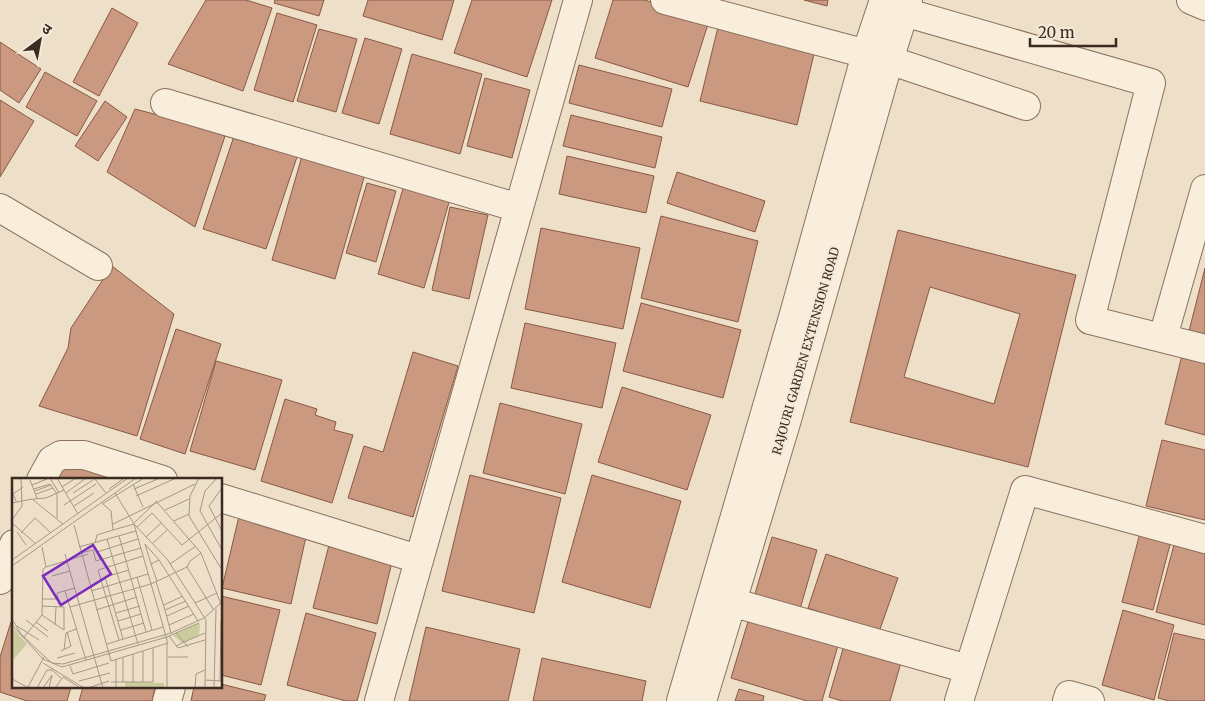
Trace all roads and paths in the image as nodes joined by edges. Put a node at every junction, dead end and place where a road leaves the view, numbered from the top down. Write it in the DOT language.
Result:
graph roads {
  1 [pos="578,0"];
  2 [pos="665,0"];
  3 [pos="1191,0"];
  4 [pos="899,4"];
  5 [pos="1205,6"];
  6 [pos="878,57"];
  7 [pos="165,104"];
  8 [pos="1026,106"];
  9 [pos="1205,189"];
  10 [pos="0,208"];
  11 [pos="519,208"];
  12 [pos="98,266"];
  13 [pos="1163,337"];
  14 [pos="1205,349"];
  15 [pos="42,478"];
  16 [pos="157,478"];
  17 [pos="222,498"];
  18 [pos="1205,538"];
  19 [pos="418,559"];
  20 [pos="732,602"];
  21 [pos="968,668"];
  22 [pos="171,688"];
  23 [pos="168,701"];
  24 [pos="379,701"];
  25 [pos="681,701"];
  26 [pos="702,701"];
  27 [pos="959,701"];
  28 [pos="1067,701"];
  29 [pos="1090,701"];
  1 -- 11 [label="street"];
  2 -- 6 [label="street"];
  3 -- 5 [label="street"];
  4 -- 6 [label="street, RAJOURI GARDEN EXTENSION ROAD"];
  4 -- 13 [label="street"];
  6 -- 8 [label="street"];
  6 -- 20 [label="street, RAJOURI GARDEN EXTENSION ROAD"];
  6 -- 25 [label="street, RAJOURI GARDEN EXTENSION ROAD"];
  7 -- 11 [label="street"];
  9 -- 13 [label="street"];
  10 -- 12 [label="street"];
  11 -- 19 [label="street"];
  13 -- 14 [label="street"];
  15 -- 16 [label="street"];
  17 -- 19 [label="street"];
  18 -- 21 [label="street"];
  19 -- 24 [label="street"];
  20 -- 21 [label="street"];
  20 -- 26 [label="street, RAJOURI GARDEN EXTENSION ROAD"];
  21 -- 27 [label="street"];
  22 -- 23 [label="street"];
  28 -- 29 [label="street"];
}
